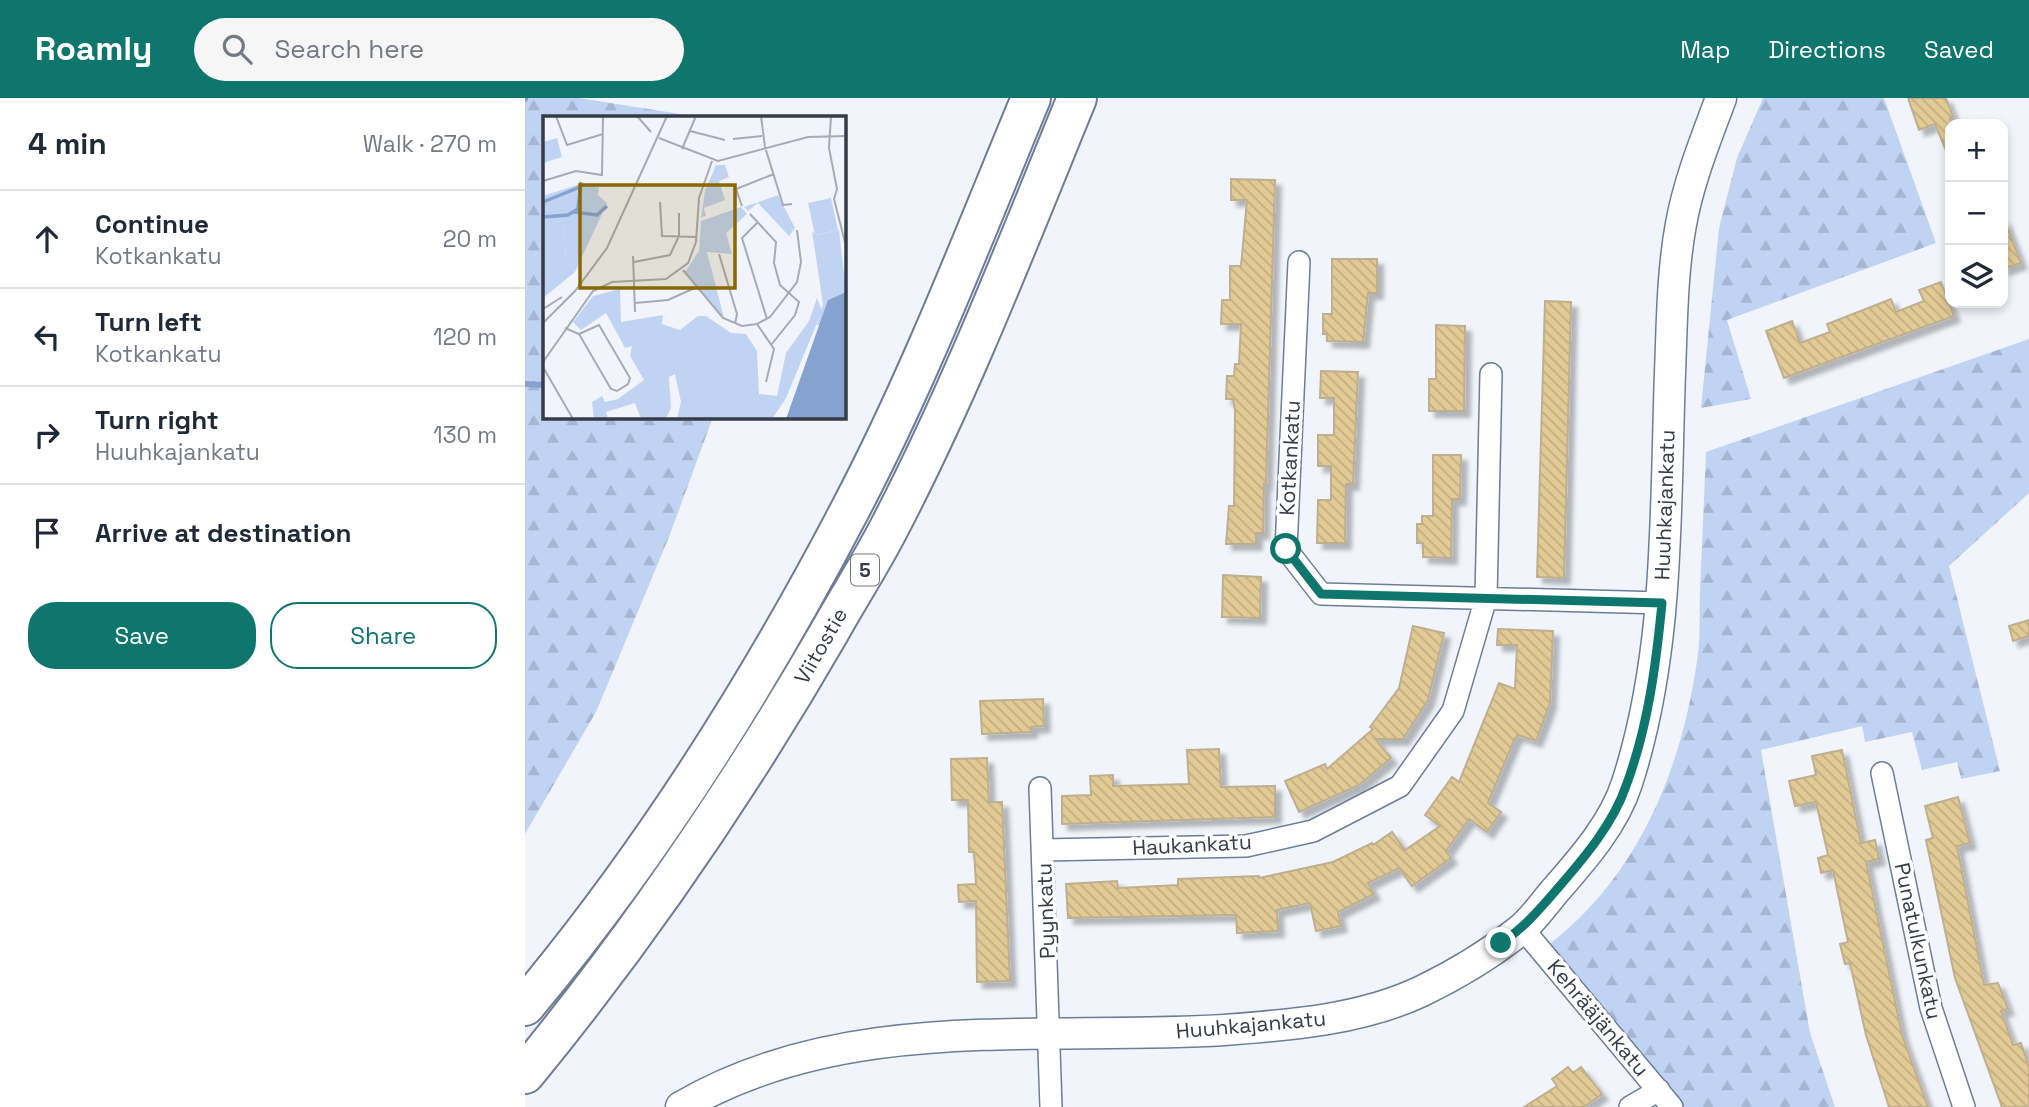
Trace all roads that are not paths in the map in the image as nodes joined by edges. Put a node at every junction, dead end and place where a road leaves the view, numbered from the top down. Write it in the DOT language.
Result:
graph roads {
  1 [pos="1031,98"];
  2 [pos="1077,98"];
  3 [pos="1721,98"];
  4 [pos="1299,262"];
  5 [pos="1491,374"];
  6 [pos="1486,598"];
  7 [pos="1662,603"];
  8 [pos="1882,773"];
  9 [pos="1040,788"];
  10 [pos="1043,850"];
  11 [pos="1523,929"];
  12 [pos="525,1006"];
  13 [pos="1050,1034"];
  14 [pos="525,1074"];
  15 [pos="1658,1090"];
  16 [pos="681,1107"];
  17 [pos="1051,1107"];
  18 [pos="1630,1107"];
  19 [pos="1672,1107"];
  20 [pos="1964,1107"];
  1 -- 12 [label="highway, Viitostie / 5"];
  2 -- 14 [label="highway, Viitostie / 5"];
  3 -- 7 [label="street, Huuhkajankatu"];
  4 -- 6 [label="street, Kotkankatu"];
  5 -- 6 [label="street, Haukankatu"];
  6 -- 7 [label="street, Kotkankatu"];
  6 -- 10 [label="street, Haukankatu"];
  7 -- 11 [label="street, Huuhkajankatu"];
  8 -- 20 [label="street, Punatulkunkatu"];
  9 -- 10 [label="street, Pyynkatu"];
  10 -- 13 [label="street, Pyynkatu"];
  11 -- 13 [label="street, Huuhkajankatu"];
  11 -- 15 [label="street, Kehrääjänkatu"];
  13 -- 16 [label="street, Huuhkajankatu"];
  13 -- 17 [label="street, Pyynkatu"];
  15 -- 18 [label="street"];
  15 -- 19 [label="street, Kehrääjänkatu"];
}
